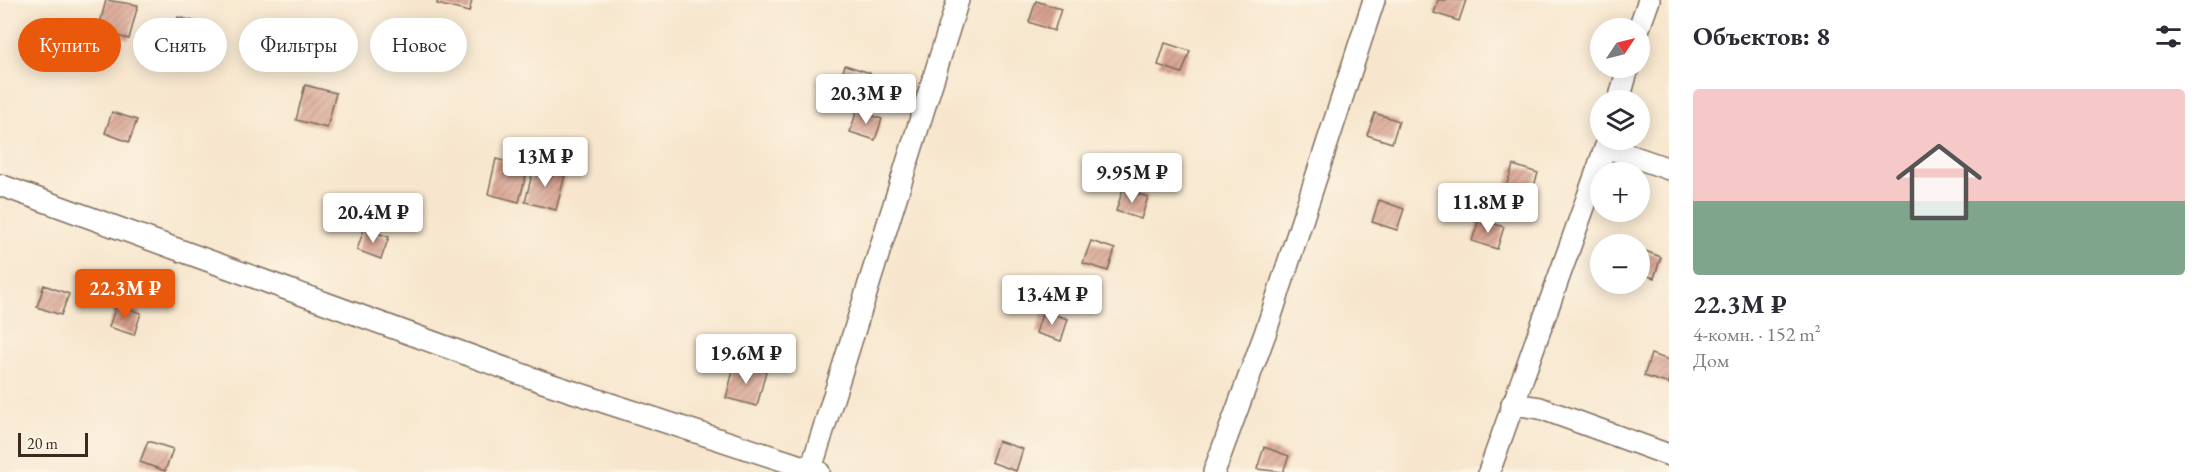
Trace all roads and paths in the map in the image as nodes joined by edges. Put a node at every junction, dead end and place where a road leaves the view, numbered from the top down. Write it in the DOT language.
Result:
graph roads {
  1 [pos="958,0"];
  2 [pos="1374,0"];
  3 [pos="1649,0"];
  4 [pos="1643,18"];
  5 [pos="1604,150"];
  6 [pos="1624,150"];
  7 [pos="1669,169"];
  8 [pos="0,185"];
  9 [pos="1512,404"];
  10 [pos="1669,454"];
  11 [pos="815,470"];
  12 [pos="1214,472"];
  13 [pos="1489,472"];
  1 -- 11 [label="street"];
  2 -- 12 [label="street"];
  3 -- 4 [label="street"];
  5 -- 9 [label="street"];
  6 -- 7 [label="street"];
  8 -- 11 [label="street"];
  9 -- 10 [label="street"];
  9 -- 13 [label="street"];
}
